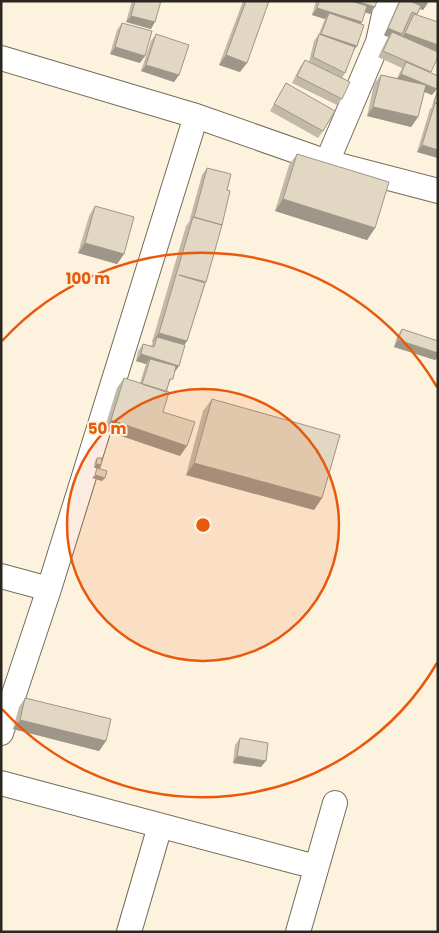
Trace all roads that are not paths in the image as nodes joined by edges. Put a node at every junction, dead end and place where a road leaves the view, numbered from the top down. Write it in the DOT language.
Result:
graph roads {
  1 [pos="387,1"];
  2 [pos="1,58"];
  3 [pos="196,116"];
  4 [pos="327,162"];
  5 [pos="438,191"];
  6 [pos="1,576"];
  7 [pos="48,589"];
  8 [pos="1,733"];
  9 [pos="1,783"];
  10 [pos="335,803"];
  11 [pos="160,826"];
  12 [pos="316,867"];
  13 [pos="129,932"];
  14 [pos="298,932"];
  1 -- 4 [label="street"];
  2 -- 3 [label="street"];
  3 -- 4 [label="street"];
  3 -- 7 [label="street"];
  4 -- 5 [label="street"];
  6 -- 7 [label="street"];
  7 -- 8 [label="street"];
  9 -- 11 [label="street"];
  10 -- 12 [label="street"];
  11 -- 12 [label="street"];
  11 -- 13 [label="street"];
  12 -- 14 [label="street"];
}
